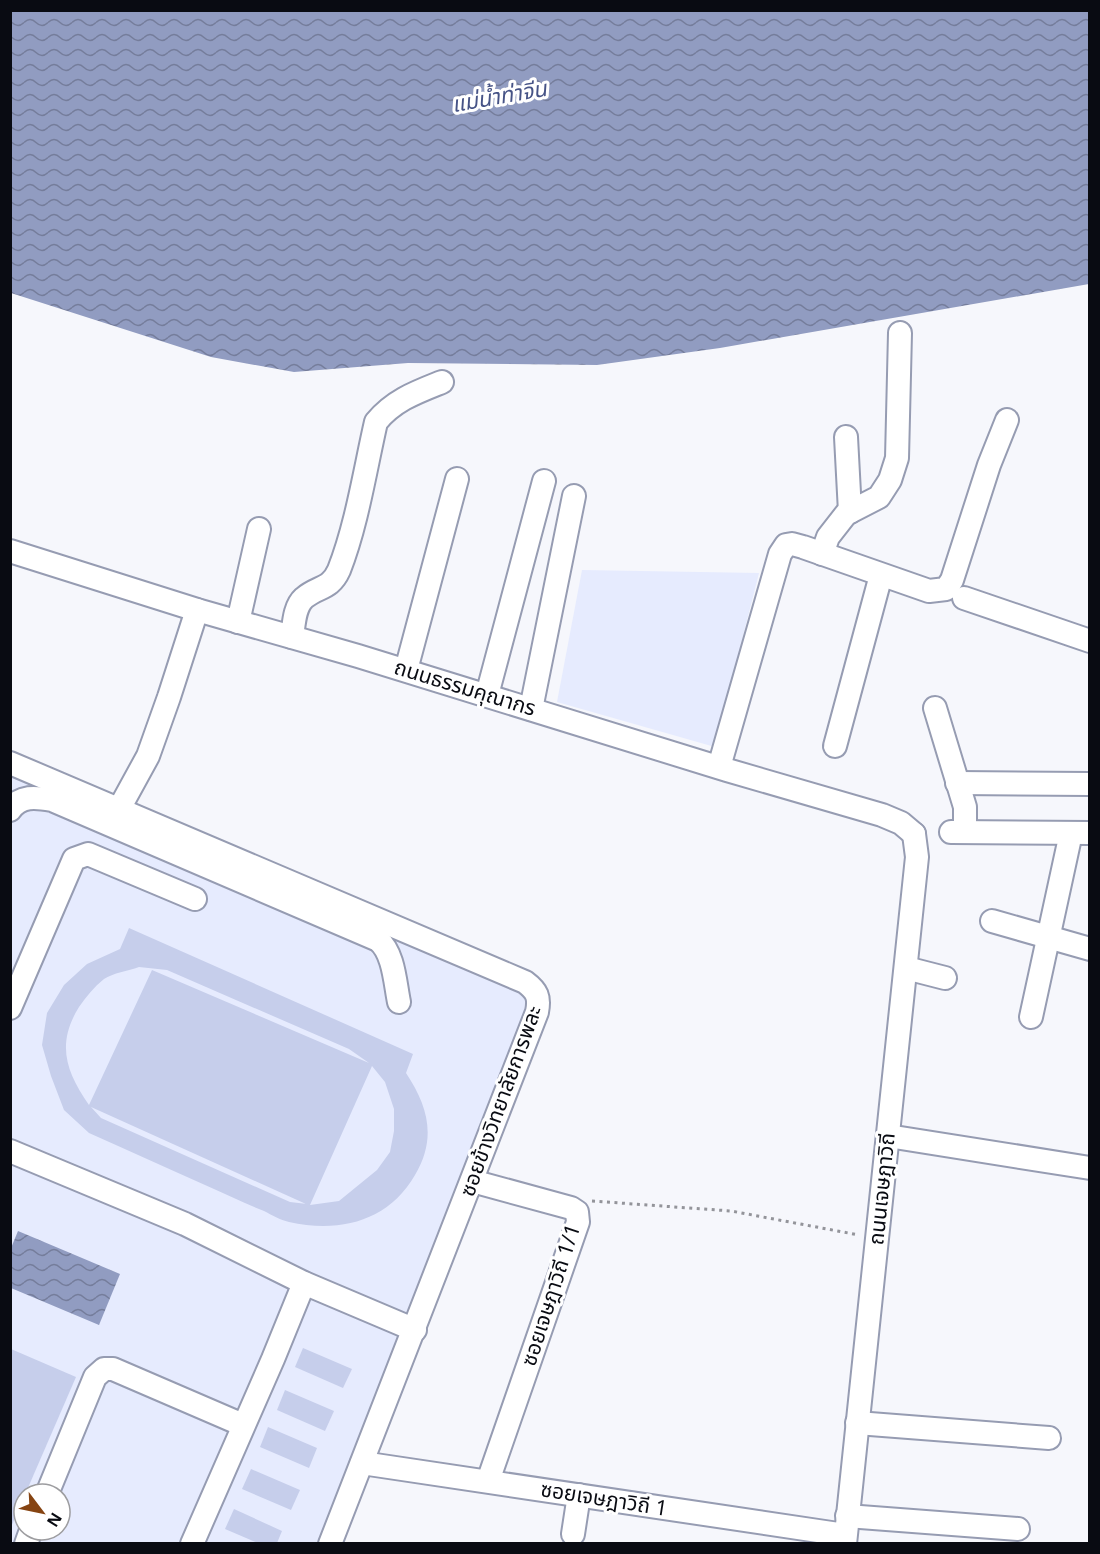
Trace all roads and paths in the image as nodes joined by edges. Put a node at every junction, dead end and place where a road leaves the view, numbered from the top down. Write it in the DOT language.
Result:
graph roads {
  1 [pos="900,333"];
  2 [pos="442,382"];
  3 [pos="1007,420"];
  4 [pos="846,437"];
  5 [pos="457,479"];
  6 [pos="544,481"];
  7 [pos="574,496"];
  8 [pos="850,512"];
  9 [pos="259,529"];
  10 [pos="10,551"];
  11 [pos="822,554"];
  12 [pos="881,575"];
  13 [pos="964,598"];
  14 [pos="197,610"];
  15 [pos="238,622"];
  16 [pos="292,637"];
  17 [pos="1089,641"];
  18 [pos="406,670"];
  19 [pos="487,695"];
  20 [pos="935,708"];
  21 [pos="531,709"];
  22 [pos="835,746"];
  23 [pos="10,763"];
  24 [pos="719,767"];
  25 [pos="957,783"];
  26 [pos="1089,784"];
  27 [pos="119,809"];
  28 [pos="10,810"];
  29 [pos="954,832"];
  30 [pos="1080,833"];
  31 [pos="914,834"];
  32 [pos="195,899"];
  33 [pos="992,921"];
  34 [pos="1049,938"];
  35 [pos="1089,949"];
  36 [pos="906,968"];
  37 [pos="945,978"];
  38 [pos="399,1002"];
  39 [pos="10,1008"];
  40 [pos="1031,1017"];
  41 [pos="888,1136"];
  42 [pos="10,1151"];
  43 [pos="1089,1168"];
  44 [pos="472,1181"];
  45 [pos="570,1208"];
  46 [pos="877,1239"];
  47 [pos="304,1283"];
  48 [pos="415,1330"];
  49 [pos="857,1423"];
  50 [pos="243,1425"];
  51 [pos="1049,1438"];
  52 [pos="362,1463"];
  53 [pos="488,1481"];
  54 [pos="51,1482"];
  55 [pos="579,1495"];
  56 [pos="1018,1529"];
  57 [pos="846,1532"];
  58 [pos="573,1534"];
  59 [pos="192,1544"];
  60 [pos="330,1544"];
  1 -- 8 [label="street"];
  2 -- 16 [label="street"];
  3 -- 12 [label="street"];
  4 -- 8 [label="street"];
  5 -- 18 [label="street"];
  6 -- 19 [label="street"];
  7 -- 21 [label="street"];
  8 -- 11 [label="street"];
  9 -- 15 [label="street"];
  10 -- 14 [label="street, ถนนธรรมคุณากร"];
  11 -- 12 [label="street"];
  11 -- 24 [label="street"];
  12 -- 22 [label="street"];
  13 -- 17 [label="street"];
  14 -- 15 [label="street, ถนนธรรมคุณากร"];
  14 -- 27 [label="street"];
  15 -- 16 [label="street, ถนนธรรมคุณากร"];
  16 -- 18 [label="street, ถนนธรรมคุณากร"];
  18 -- 19 [label="street, ถนนธรรมคุณากร"];
  19 -- 21 [label="street, ถนนธรรมคุณากร"];
  20 -- 25 [label="street"];
  21 -- 24 [label="street, ถนนธรรมคุณากร"];
  23 -- 27 [label="street, ซอยข้างวิทยาลัยการพละ"];
  24 -- 31 [label="street, ถนนธรรมคุณากร"];
  25 -- 26 [label="street"];
  25 -- 29 [label="street"];
  27 -- 44 [label="street, ซอยข้างวิทยาลัยการพละ"];
  28 -- 38 [label="street"];
  29 -- 30 [label="street"];
  29 -- 31 [label="street"];
  30 -- 34 [label="street"];
  31 -- 36 [label="street, ถนนเจษฎาวิถี"];
  32 -- 39 [label="street"];
  33 -- 34 [label="street"];
  34 -- 35 [label="street"];
  34 -- 40 [label="street"];
  36 -- 37 [label="street"];
  36 -- 41 [label="street, ถนนเจษฎาวิถี"];
  41 -- 43 [label="street"];
  41 -- 46 [label="street, ถนนเจษฎาวิถี"];
  42 -- 47 [label="street"];
  44 -- 45 [label="street, ซอยเจษฎาวิถี 1/1"];
  44 -- 48 [label="street, ซอยข้างวิทยาลัยการพละ"];
  45 -- 46 [label="path"];
  45 -- 53 [label="street, ซอยเจษฎาวิถี 1/1"];
  46 -- 49 [label="street, ถนนเจษฎาวิถี"];
  47 -- 48 [label="street"];
  47 -- 50 [label="street"];
  48 -- 52 [label="street, ซอยข้างวิทยาลัยการพละ"];
  49 -- 51 [label="street"];
  49 -- 57 [label="street, ถนนเจษฎาวิถี"];
  50 -- 54 [label="street"];
  50 -- 59 [label="street"];
  52 -- 53 [label="street, ซอยเจษฎาวิถี 1"];
  52 -- 60 [label="street, ซอยข้างวิทยาลัยการพละ"];
  53 -- 55 [label="street, ซอยเจษฎาวิถี 1"];
  55 -- 57 [label="street, ซอยเจษฎาวิถี 1"];
  55 -- 58 [label="street"];
  56 -- 57 [label="street, ซอยเจษฎาวิถี 1"];
}
